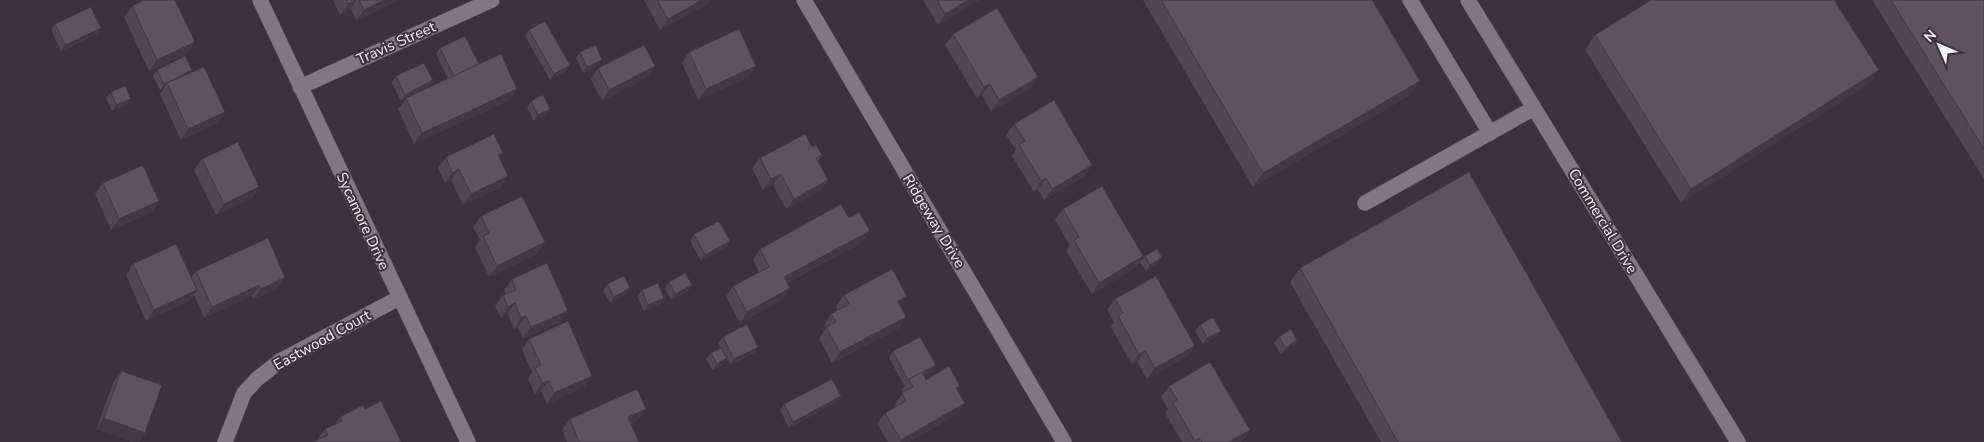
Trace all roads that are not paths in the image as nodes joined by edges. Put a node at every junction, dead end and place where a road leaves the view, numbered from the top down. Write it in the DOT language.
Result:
graph roads {
  1 [pos="260,0"];
  2 [pos="492,0"];
  3 [pos="804,0"];
  4 [pos="1410,0"];
  5 [pos="1468,0"];
  6 [pos="300,87"];
  7 [pos="1534,108"];
  8 [pos="1490,133"];
  9 [pos="1365,202"];
  10 [pos="399,298"];
  11 [pos="225,442"];
  12 [pos="468,442"];
  13 [pos="1064,442"];
  14 [pos="1738,442"];
  1 -- 6 [label="street, Sycamore Drive"];
  2 -- 6 [label="street, Travis Street"];
  3 -- 13 [label="street, Ridgeway Drive"];
  4 -- 8 [label="street"];
  5 -- 7 [label="street, Commercial Drive"];
  6 -- 10 [label="street, Sycamore Drive"];
  7 -- 8 [label="street"];
  7 -- 14 [label="street, Commercial Drive"];
  8 -- 9 [label="street"];
  10 -- 11 [label="street, Eastwood Court"];
  10 -- 12 [label="street, Sycamore Drive"];
}
